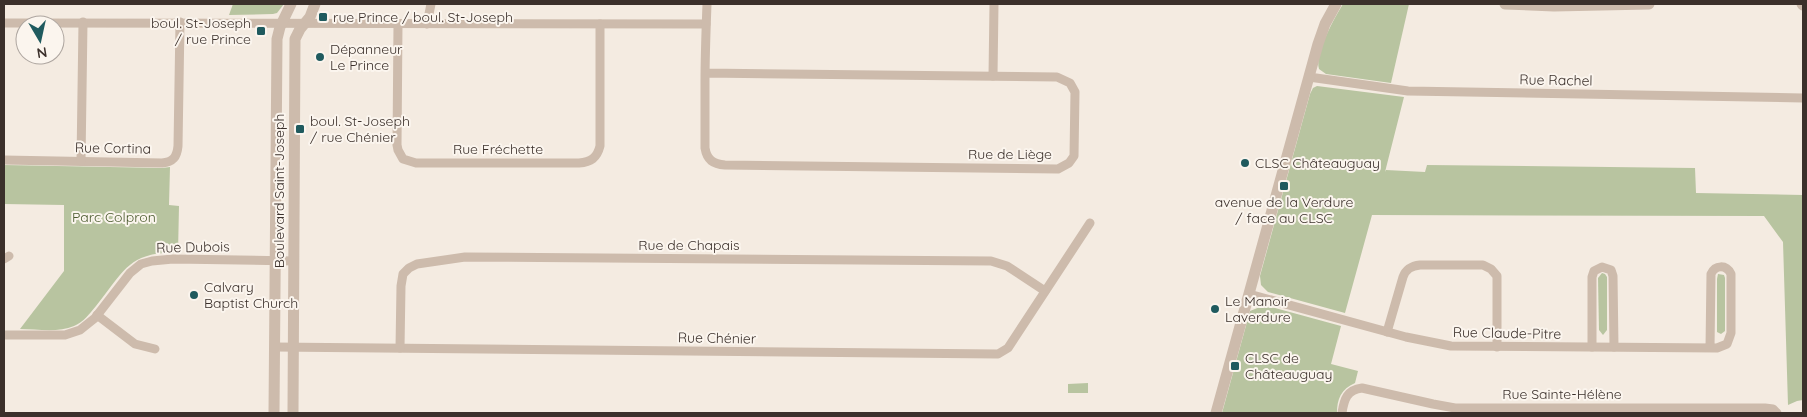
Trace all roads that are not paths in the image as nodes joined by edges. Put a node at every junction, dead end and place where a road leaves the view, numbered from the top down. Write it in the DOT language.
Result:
graph roads {
  1 [pos="291,4"];
  2 [pos="315,4"];
  3 [pos="431,4"];
  4 [pos="706,4"];
  5 [pos="994,4"];
  6 [pos="1336,4"];
  7 [pos="1504,4"];
  8 [pos="1649,4"];
  9 [pos="83,22"];
  10 [pos="180,22"];
  11 [pos="4,23"];
  12 [pos="282,23"];
  13 [pos="304,24"];
  14 [pos="398,24"];
  15 [pos="427,24"];
  16 [pos="600,24"];
  17 [pos="706,24"];
  18 [pos="705,73"];
  19 [pos="993,76"];
  20 [pos="1308,77"];
  21 [pos="1803,98"];
  22 [pos="4,160"];
  23 [pos="81,161"];
  24 [pos="1090,223"];
  25 [pos="276,261"];
  26 [pos="294,261"];
  27 [pos="1045,291"];
  28 [pos="1249,294"];
  29 [pos="97,315"];
  30 [pos="1388,332"];
  31 [pos="4,335"];
  32 [pos="275,347"];
  33 [pos="293,347"];
  34 [pos="1497,347"];
  35 [pos="1592,347"];
  36 [pos="1614,347"];
  37 [pos="400,348"];
  38 [pos="1710,348"];
  39 [pos="155,350"];
  40 [pos="274,410"];
  41 [pos="1455,410"];
  42 [pos="1563,410"];
  43 [pos="1674,410"];
  44 [pos="293,411"];
  45 [pos="1777,412"];
  46 [pos="1216,413"];
  47 [pos="1342,413"];
  1 -- 12 [label="street, Boulevard Saint-Joseph"];
  2 -- 13 [label="street, Boulevard Saint-Joseph"];
  3 -- 15 [label="street"];
  4 -- 17 [label="street, Rue de Liège"];
  5 -- 19 [label="street"];
  6 -- 20 [label="street"];
  7 -- 8 [label="street"];
  9 -- 10 [label="street"];
  9 -- 11 [label="street"];
  9 -- 23 [label="street"];
  10 -- 12 [label="street"];
  10 -- 23 [label="street, Rue Cortina"];
  12 -- 13 [label="street"];
  12 -- 25 [label="street, Boulevard Saint-Joseph"];
  13 -- 14 [label="street"];
  13 -- 26 [label="street, Boulevard Saint-Joseph"];
  14 -- 15 [label="street"];
  14 -- 16 [label="street, Rue Fréchette"];
  15 -- 16 [label="street"];
  16 -- 17 [label="street"];
  17 -- 18 [label="street, Rue de Liège"];
  18 -- 19 [label="street, Rue de Liège"];
  18 -- 19 [label="street, Rue de Liège"];
  20 -- 21 [label="street, Rue Rachel"];
  20 -- 28 [label="street"];
  22 -- 23 [label="street, Rue Cortina"];
  24 -- 27 [label="street, Rue Chénier"];
  25 -- 26 [label="street, Rue Dubois"];
  25 -- 29 [label="street, Rue Dubois"];
  25 -- 32 [label="street, Boulevard Saint-Joseph"];
  26 -- 33 [label="street, Boulevard Saint-Joseph"];
  27 -- 37 [label="street, Rue Chénier"];
  27 -- 37 [label="street, Rue de Chapais"];
  28 -- 30 [label="street, Rue Claude-Pitre"];
  28 -- 46 [label="street"];
  29 -- 31 [label="street, Rue Dubois"];
  29 -- 39 [label="street"];
  30 -- 34 [label="street, Rue Claude-Pitre"];
  30 -- 34 [label="street"];
  32 -- 33 [label="street, Rue Chénier"];
  32 -- 40 [label="street, Boulevard Saint-Joseph"];
  33 -- 37 [label="street, Rue Chénier"];
  33 -- 44 [label="street, Boulevard Saint-Joseph"];
  34 -- 35 [label="street, Rue Claude-Pitre"];
  35 -- 36 [label="street, Rue Claude-Pitre"];
  35 -- 36 [label="street"];
  36 -- 38 [label="street, Rue Claude-Pitre"];
  38 -- 38 [label="street, Rue Claude-Pitre"];
  40 -- 44 [label="street"];
  41 -- 42 [label="street, Rue Sainte-Hélène"];
  41 -- 47 [label="street, Rue Sainte-Hélène"];
  42 -- 43 [label="street, Rue Sainte-Hélène"];
  43 -- 45 [label="street, Rue Sainte-Hélène"];
}
